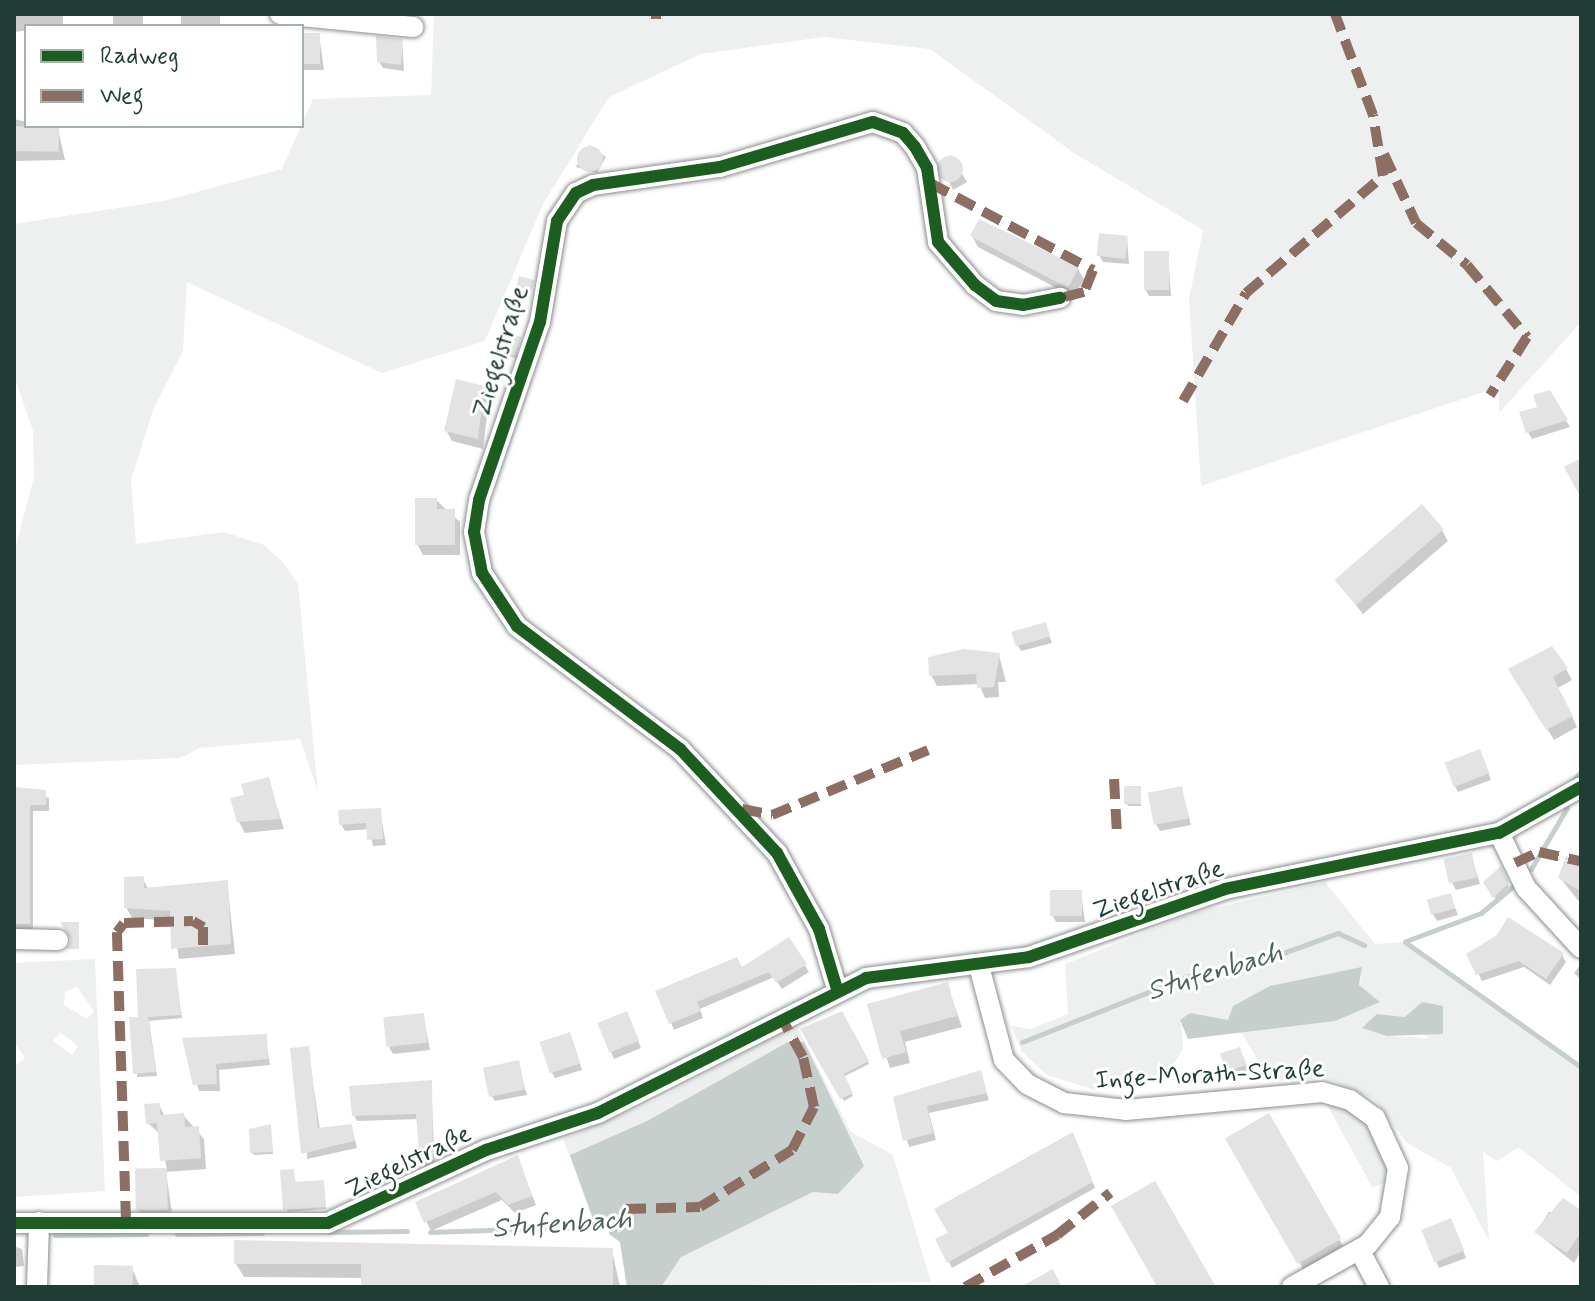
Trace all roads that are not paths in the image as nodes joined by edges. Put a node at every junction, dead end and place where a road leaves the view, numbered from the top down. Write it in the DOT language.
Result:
graph roads {
  1 [pos="280,14"];
  2 [pos="413,27"];
  3 [pos="1060,298"];
  4 [pos="1581,787"];
  5 [pos="1499,833"];
  6 [pos="14,939"];
  7 [pos="58,940"];
  8 [pos="1581,948"];
  9 [pos="979,966"];
  10 [pos="837,989"];
  11 [pos="39,1222"];
  12 [pos="14,1223"];
  13 [pos="1360,1251"];
  14 [pos="37,1287"];
  15 [pos="1292,1287"];
  16 [pos="1379,1287"];
  1 -- 2 [label="street"];
  3 -- 10 [label="street, Ziegelstraße"];
  4 -- 5 [label="street, Ziegelstraße"];
  5 -- 8 [label="street"];
  5 -- 9 [label="street, Ziegelstraße"];
  6 -- 7 [label="street"];
  9 -- 10 [label="street, Ziegelstraße"];
  9 -- 13 [label="street, Inge-Morath-Straße"];
  10 -- 11 [label="street, Ziegelstraße"];
  11 -- 12 [label="street, Ziegelstraße"];
  11 -- 14 [label="street"];
  13 -- 15 [label="street, Inge-Morath-Straße"];
  13 -- 16 [label="street"];
}
